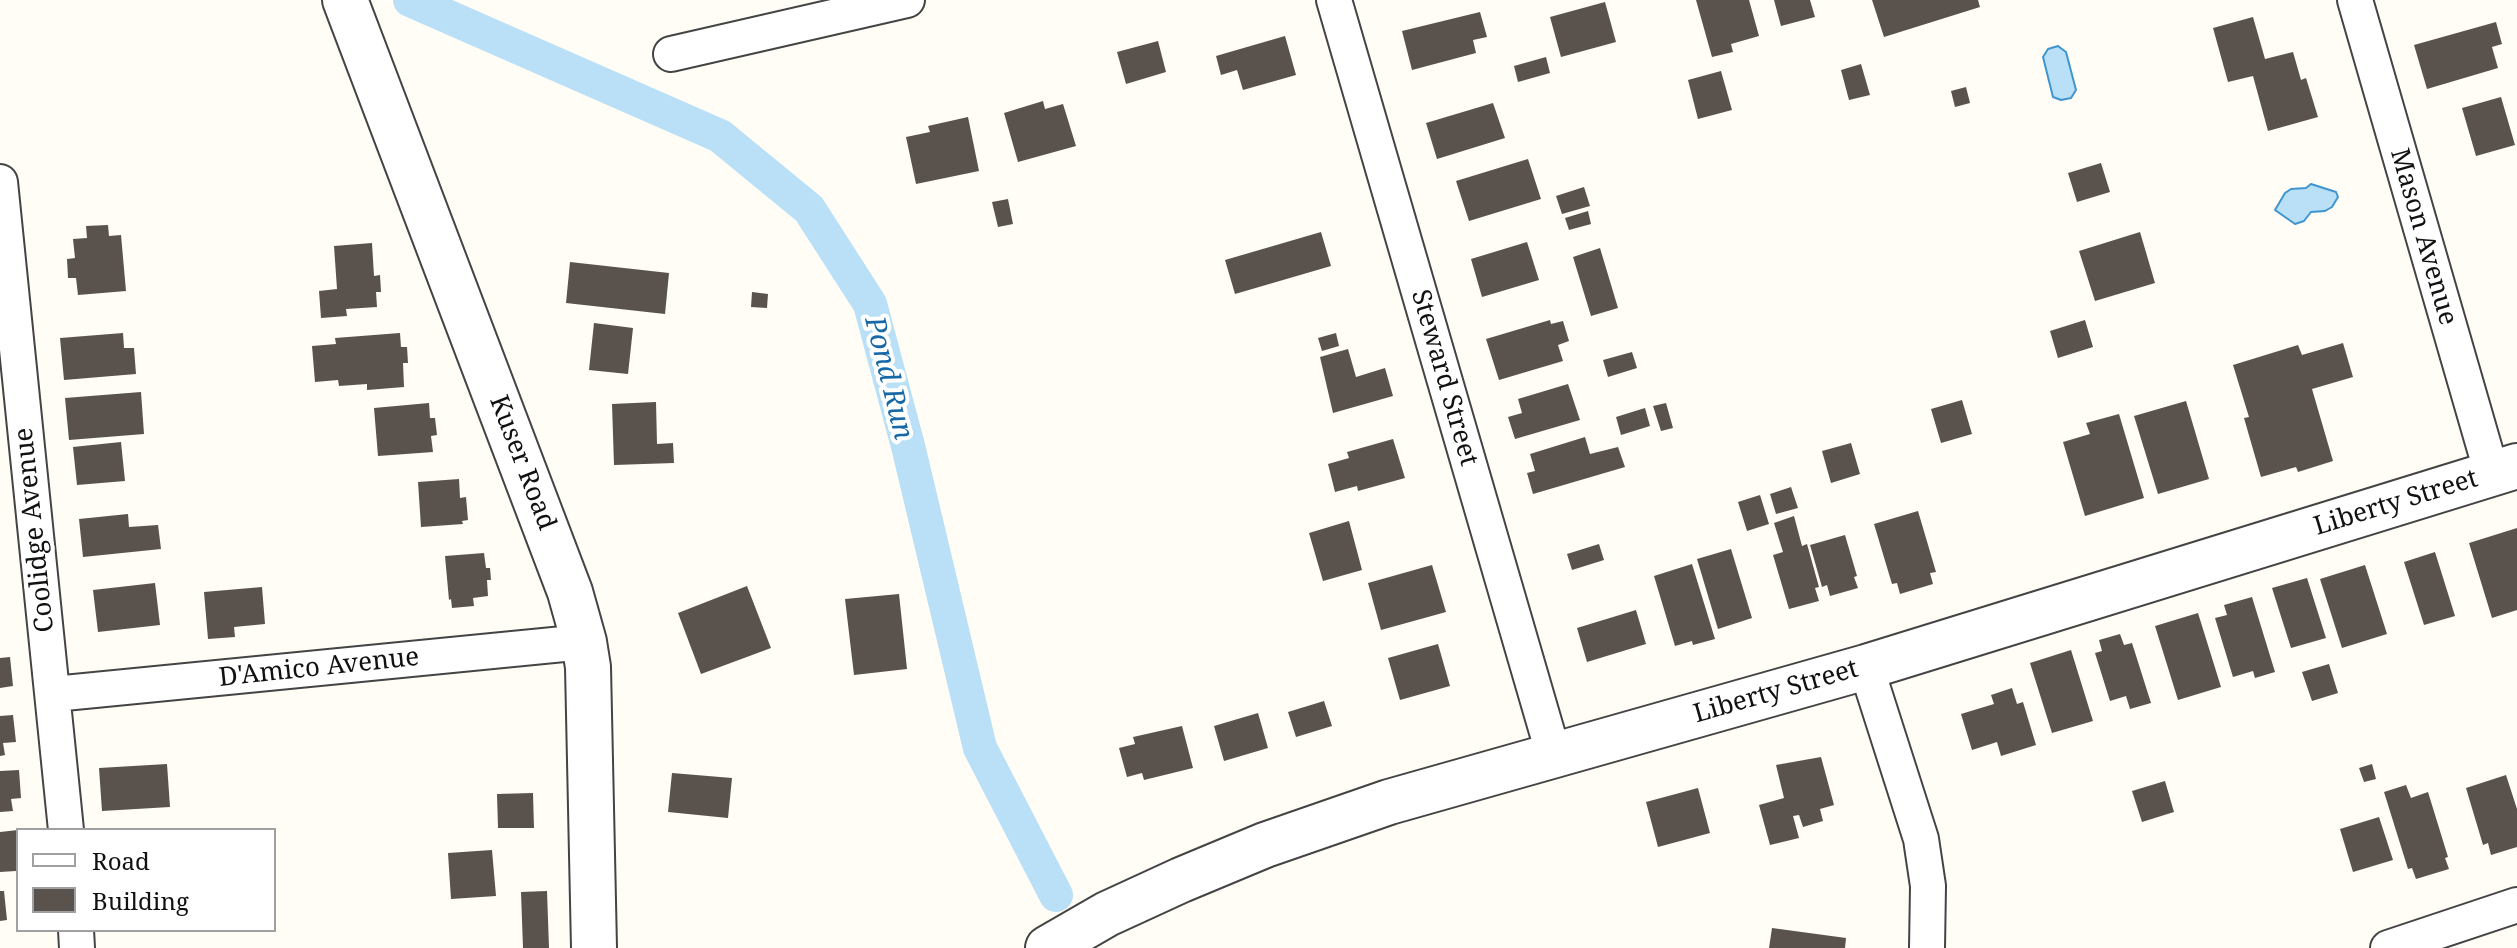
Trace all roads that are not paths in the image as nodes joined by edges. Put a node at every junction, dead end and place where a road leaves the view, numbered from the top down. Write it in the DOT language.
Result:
graph roads {
  1 [pos="345,0"];
  2 [pos="907,0"];
  3 [pos="1334,0"];
  4 [pos="2355,0"];
  5 [pos="671,54"];
  6 [pos="0,182"];
  7 [pos="2504,470"];
  8 [pos="584,642"];
  9 [pos="1866,667"];
  10 [pos="54,694"];
  11 [pos="1554,756"];
  12 [pos="66,828"];
  13 [pos="2517,905"];
  14 [pos="594,948"];
  15 [pos="1048,948"];
  16 [pos="1927,948"];
  17 [pos="1935,948"];
  18 [pos="2388,948"];
  1 -- 8 [label="street, Kuser Road"];
  2 -- 5 [label="street"];
  3 -- 11 [label="street, Steward Street"];
  4 -- 7 [label="street, Mason Avenue"];
  6 -- 10 [label="street, Coolidge Avenue"];
  7 -- 9 [label="street, Liberty Street"];
  8 -- 10 [label="street, D'Amico Avenue"];
  8 -- 14 [label="street, Kuser Road"];
  9 -- 11 [label="street, Liberty Street"];
  9 -- 16 [label="street"];
  10 -- 12 [label="street, Coolidge Avenue"];
  11 -- 15 [label="street, Liberty Street"];
  13 -- 18 [label="street"];
  16 -- 17 [label="street"];
}
